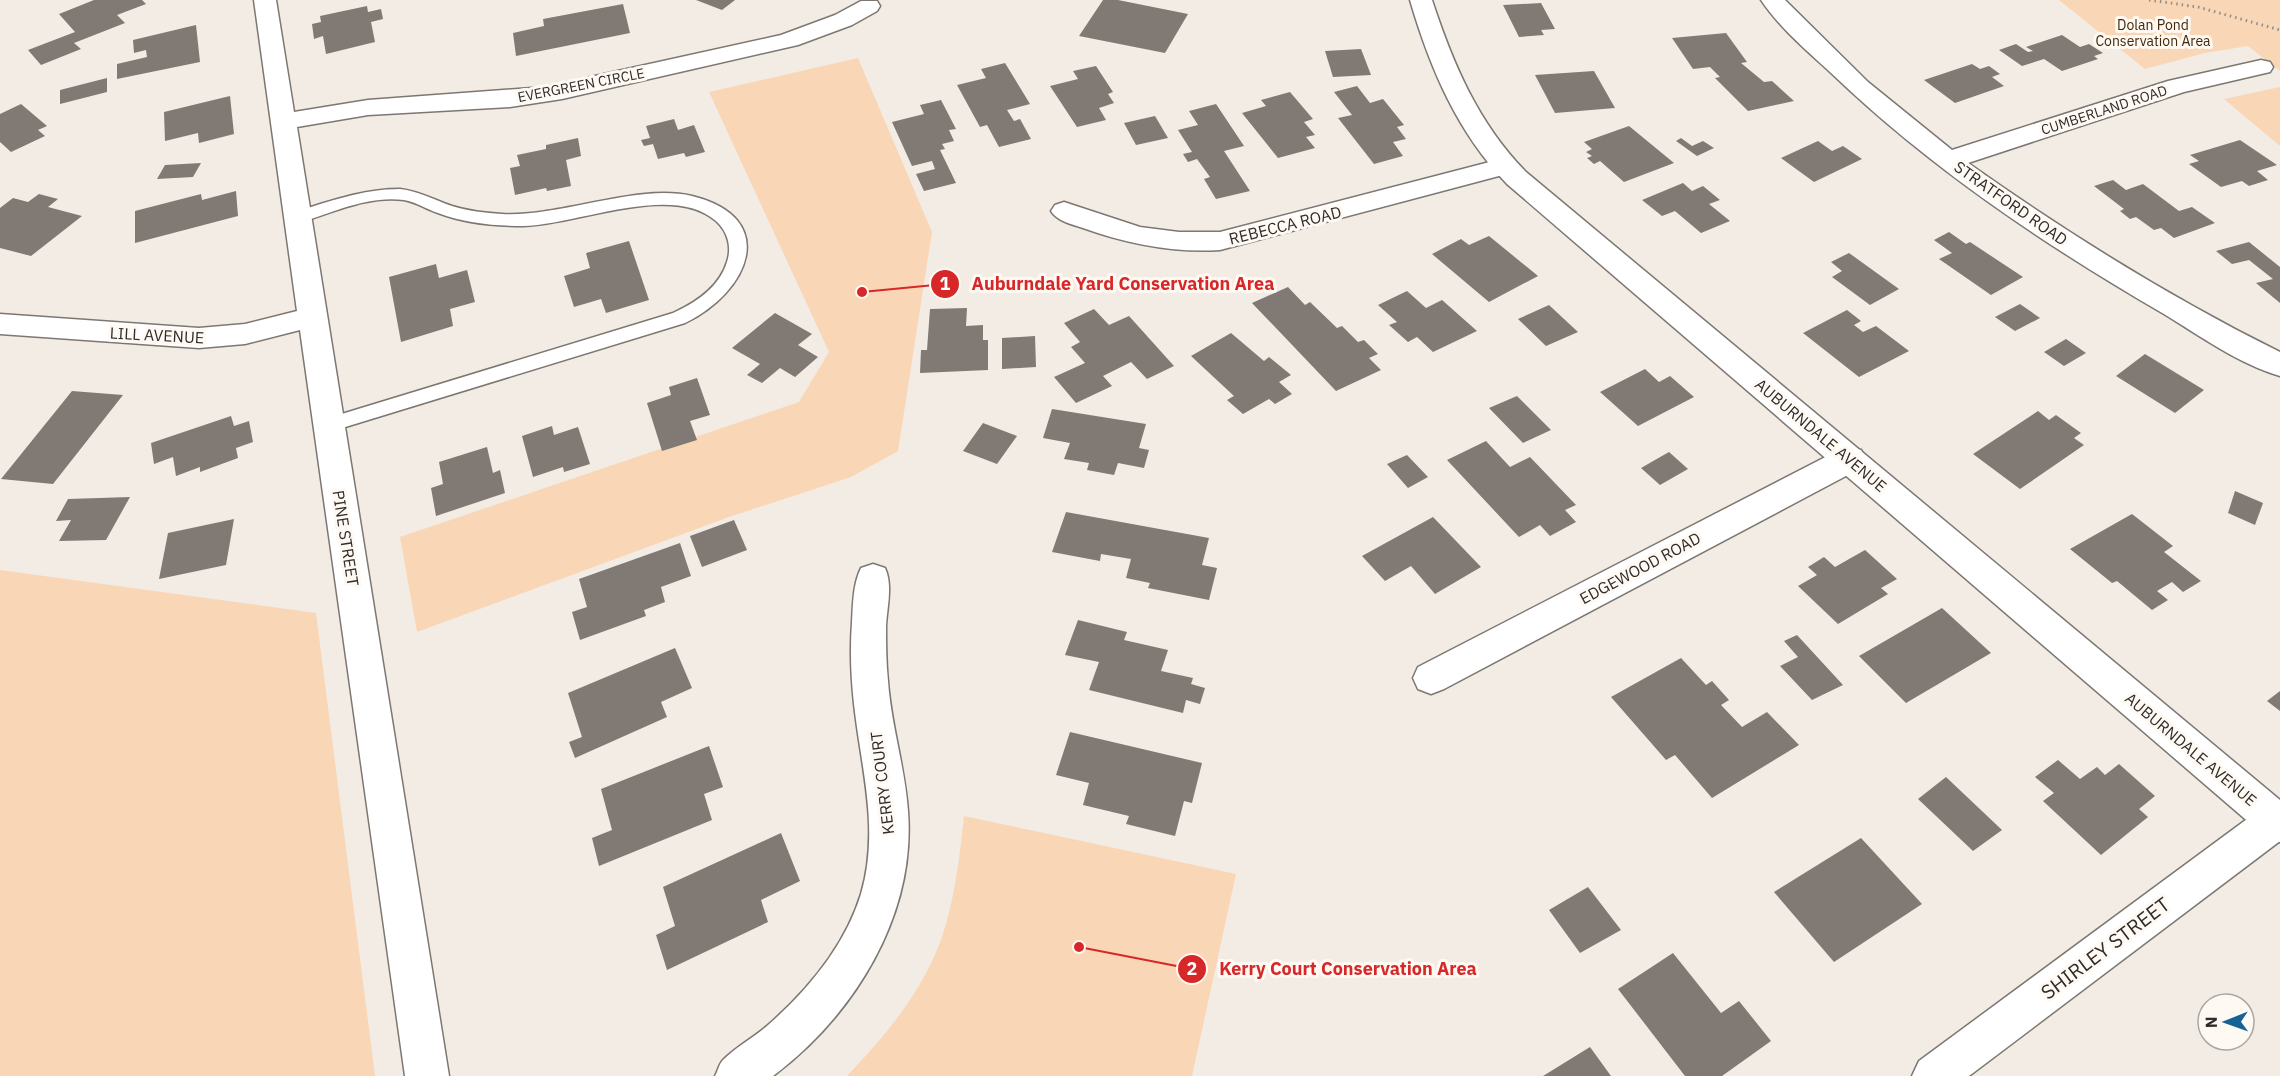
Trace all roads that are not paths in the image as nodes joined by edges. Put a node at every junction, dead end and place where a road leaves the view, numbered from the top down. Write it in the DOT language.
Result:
graph roads {
  1 [pos="265,0"];
  2 [pos="1421,0"];
  3 [pos="1772,0"];
  4 [pos="869,6"];
  5 [pos="2261,67"];
  6 [pos="284,122"];
  7 [pos="1949,160"];
  8 [pos="1505,166"];
  9 [pos="1064,211"];
  10 [pos="298,217"];
  11 [pos="313,317"];
  12 [pos="0,324"];
  13 [pos="2280,365"];
  14 [pos="329,425"];
  15 [pos="1850,459"];
  16 [pos="873,578"];
  17 [pos="1431,678"];
  18 [pos="2278,822"];
  19 [pos="427,1076"];
  20 [pos="737,1076"];
  21 [pos="1934,1076"];
  1 -- 6 [label="street, PINE STREET"];
  2 -- 8 [label="street, AUBURNDALE AVENUE"];
  3 -- 7 [label="street, STRATFORD ROAD"];
  4 -- 6 [label="street, EVERGREEN CIRCLE"];
  5 -- 7 [label="street, CUMBERLAND ROAD"];
  6 -- 10 [label="street, PINE STREET"];
  7 -- 13 [label="street, STRATFORD ROAD"];
  8 -- 9 [label="street, REBECCA ROAD"];
  8 -- 15 [label="street, AUBURNDALE AVENUE"];
  10 -- 11 [label="street, PINE STREET"];
  10 -- 14 [label="lane"];
  11 -- 12 [label="street, LILL AVENUE"];
  11 -- 14 [label="street, PINE STREET"];
  14 -- 19 [label="street, PINE STREET"];
  15 -- 17 [label="street, EDGEWOOD ROAD"];
  15 -- 18 [label="street, AUBURNDALE AVENUE"];
  16 -- 20 [label="street, KERRY COURT"];
  18 -- 21 [label="street, SHIRLEY STREET"];
}
